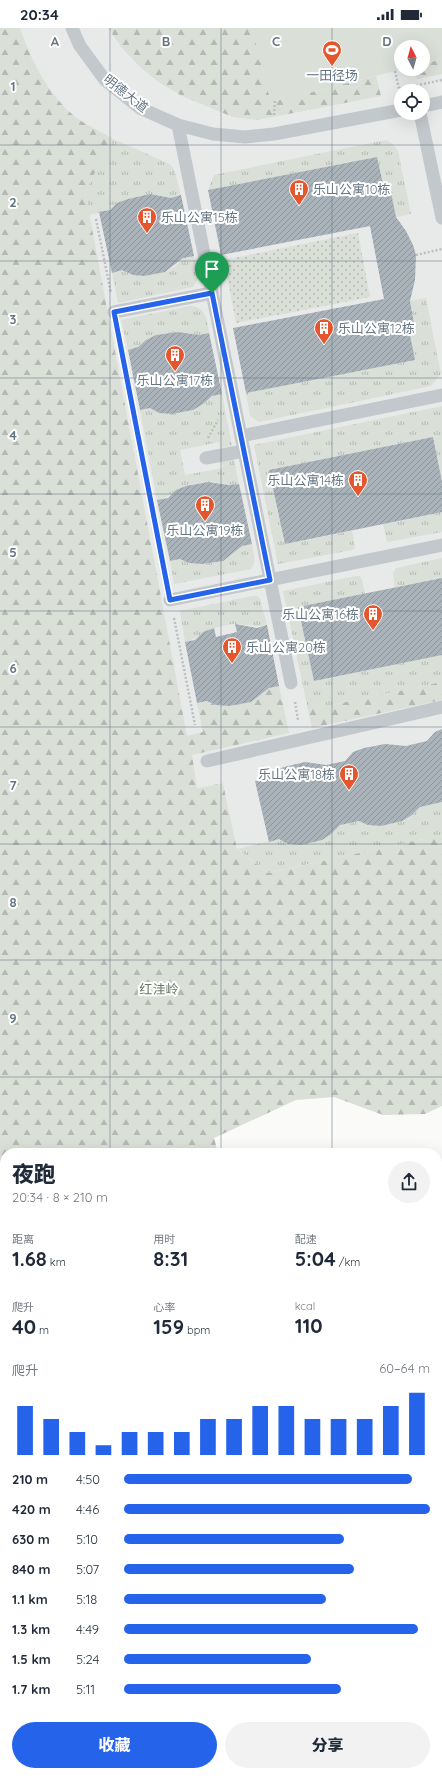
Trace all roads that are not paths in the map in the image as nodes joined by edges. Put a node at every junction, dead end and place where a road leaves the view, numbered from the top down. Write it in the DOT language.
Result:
graph roads {
  1 [pos="72,28"];
  2 [pos="442,102"];
  3 [pos="430,105"];
  4 [pos="394,111"];
  5 [pos="421,120"];
  6 [pos="178,125"];
  7 [pos="442,218"];
  8 [pos="212,293"];
  9 [pos="114,312"];
  10 [pos="442,395"];
  11 [pos="241,436"];
  12 [pos="244,451"];
  13 [pos="206,458"];
  14 [pos="442,544"];
  15 [pos="270,580"];
  16 [pos="170,600"];
  17 [pos="291,683"];
  18 [pos="442,707"];
  19 [pos="207,761"];
  1 -- 6 [label="lane, 明德大道"];
  2 -- 3 [label="lane"];
  4 -- 6 [label="lane, 明德大道"];
  5 -- 7 [label="lane"];
  6 -- 8 [label="lane"];
  8 -- 9 [label="lane"];
  8 -- 11 [label="lane"];
  10 -- 11 [label="lane"];
  11 -- 12 [label="lane"];
  12 -- 13 [label="lane"];
  12 -- 15 [label="lane"];
  14 -- 15 [label="lane"];
  15 -- 16 [label="lane"];
  15 -- 17 [label="lane"];
  18 -- 19 [label="lane"];
}
